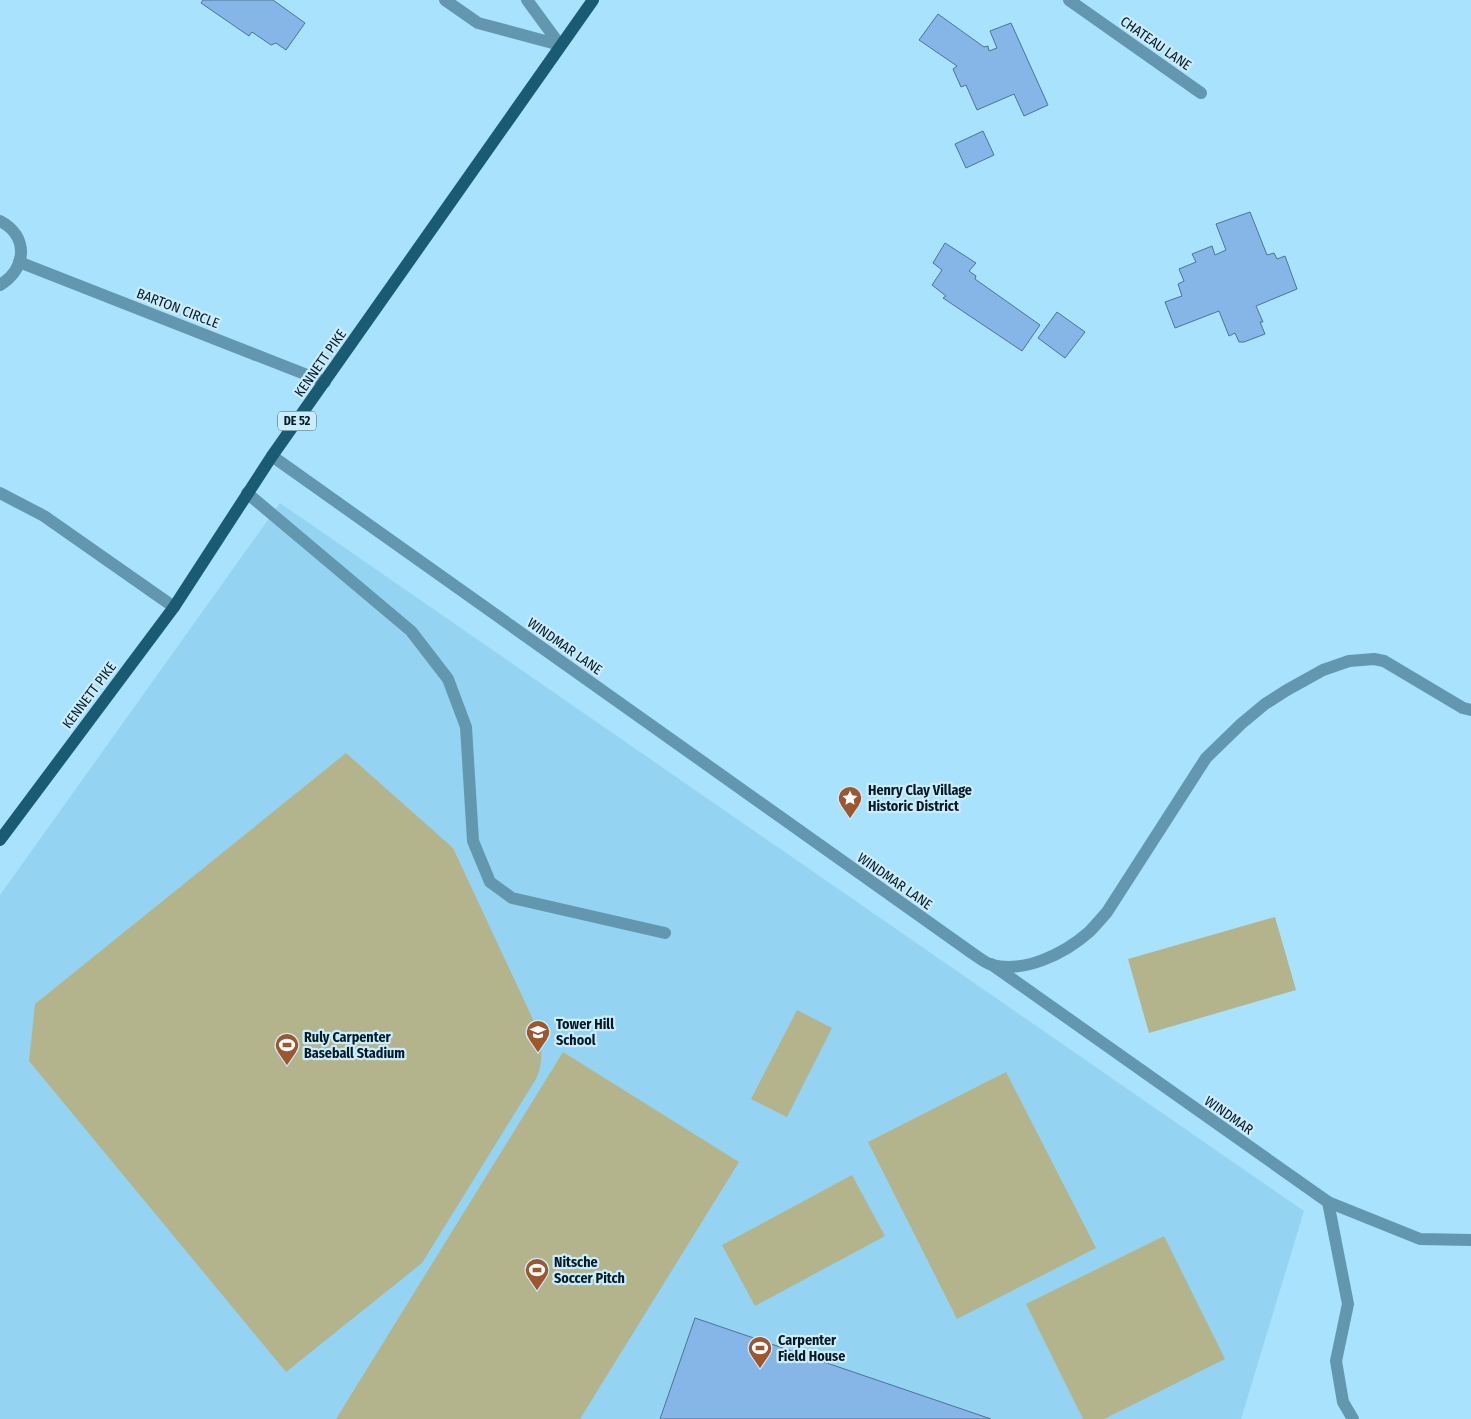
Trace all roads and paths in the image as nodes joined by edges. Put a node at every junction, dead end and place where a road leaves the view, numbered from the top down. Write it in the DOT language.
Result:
graph roads {
  1 [pos="445,0"];
  2 [pos="527,0"];
  3 [pos="593,0"];
  4 [pos="1069,0"];
  5 [pos="560,45"];
  6 [pos="1201,93"];
  7 [pos="0,220"];
  8 [pos="19,262"];
  9 [pos="0,286"];
  10 [pos="325,382"];
  11 [pos="272,456"];
  12 [pos="0,493"];
  13 [pos="247,493"];
  14 [pos="174,607"];
  15 [pos="1471,710"];
  16 [pos="0,840"];
  17 [pos="665,933"];
  18 [pos="991,964"];
  19 [pos="1328,1202"];
  20 [pos="1470,1241"];
  21 [pos="1353,1419"];
  1 -- 5 [label="street"];
  2 -- 5 [label="street"];
  3 -- 5 [label="main road, KENNETT PIKE / DE 52"];
  4 -- 6 [label="street, CHATEAU LANE"];
  5 -- 10 [label="main road, KENNETT PIKE / DE 52"];
  7 -- 8 [label="street"];
  8 -- 9 [label="street"];
  8 -- 10 [label="street, BARTON CIRCLE"];
  10 -- 11 [label="main road, KENNETT PIKE / DE 52"];
  11 -- 13 [label="main road, KENNETT PIKE / DE 52"];
  11 -- 18 [label="street, WINDMAR LANE"];
  12 -- 14 [label="street"];
  13 -- 14 [label="main road, KENNETT PIKE / DE 52"];
  13 -- 17 [label="street"];
  14 -- 16 [label="main road, KENNETT PIKE / DE 52"];
  15 -- 18 [label="street, WINDMAR LANE"];
  18 -- 19 [label="street, WINDMAR"];
  19 -- 20 [label="street, WINDMAR"];
  19 -- 21 [label="street"];
}
